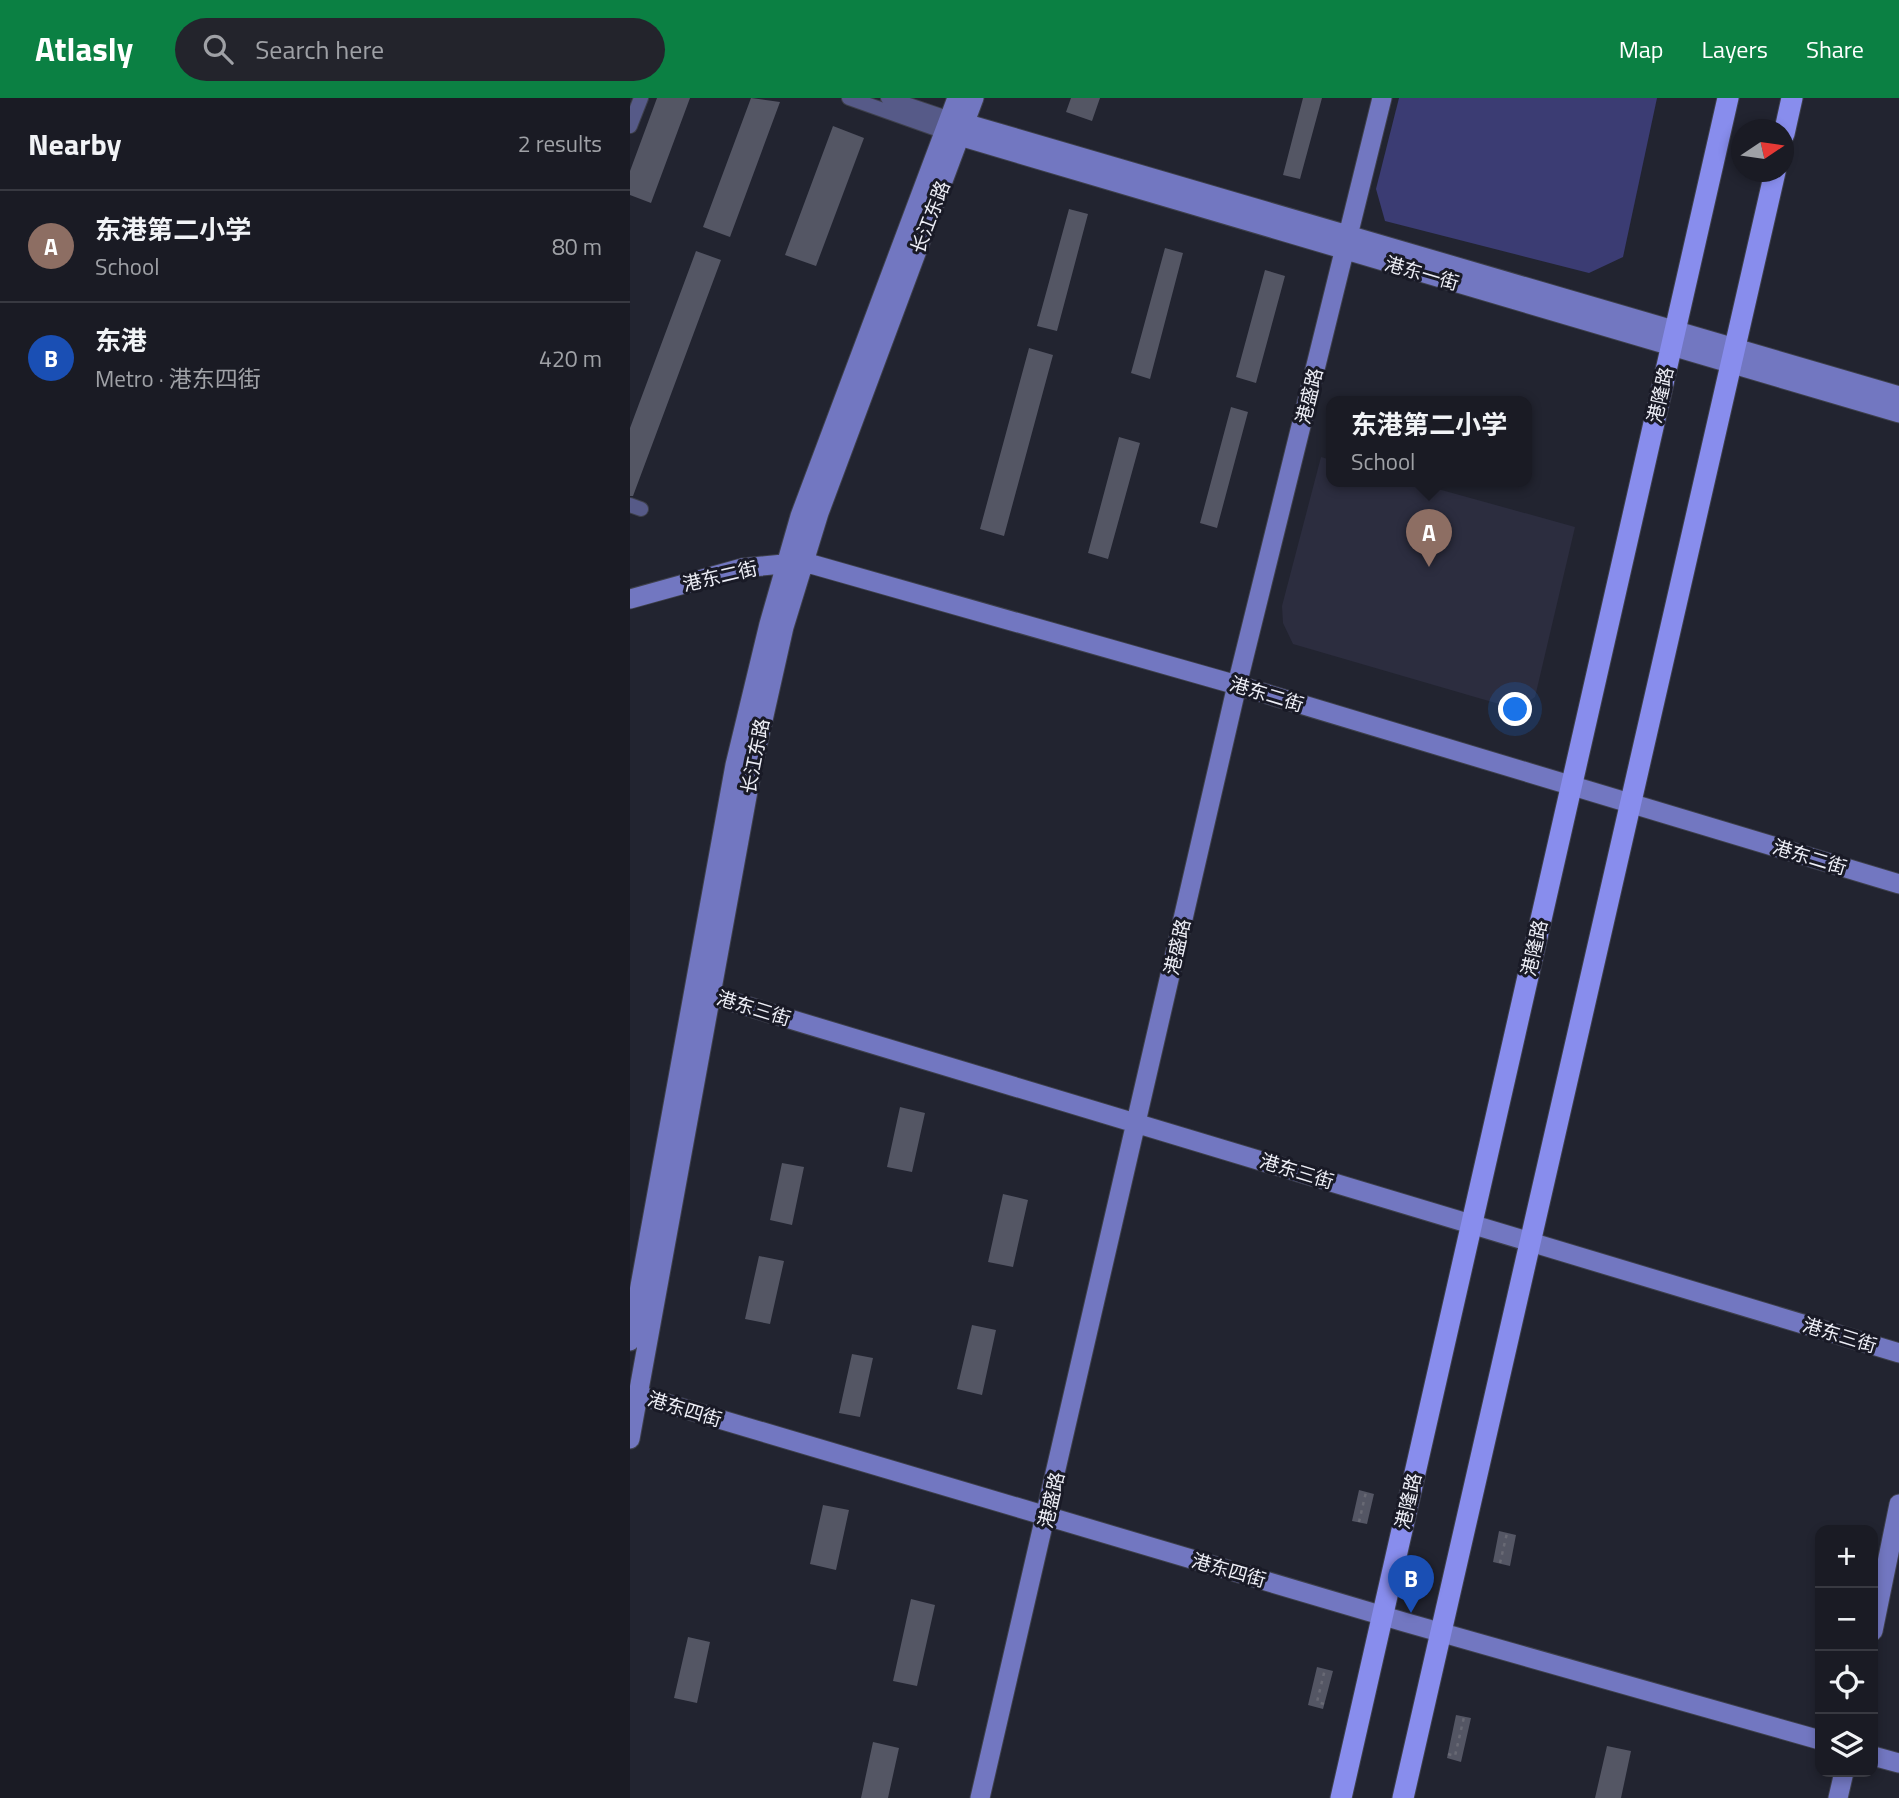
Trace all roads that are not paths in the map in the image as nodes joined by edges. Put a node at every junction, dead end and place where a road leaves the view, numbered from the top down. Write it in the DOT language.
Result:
graph roads {
  1 [pos="641,98"];
  2 [pos="849,98"];
  3 [pos="888,98"];
  4 [pos="957,98"];
  5 [pos="975,98"];
  6 [pos="1382,98"];
  7 [pos="1728,98"];
  8 [pos="1792,98"];
  9 [pos="1787,119"];
  10 [pos="630,126"];
  11 [pos="955,128"];
  12 [pos="1773,182"];
  13 [pos="1346,243"];
  14 [pos="1673,338"];
  15 [pos="1733,356"];
  16 [pos="1899,396"];
  17 [pos="1899,413"];
  18 [pos="795,563"];
  19 [pos="630,598"];
  20 [pos="1237,685"];
  21 [pos="1571,785"];
  22 [pos="1631,802"];
  23 [pos="1899,884"];
  24 [pos="703,992"];
  25 [pos="1137,1123"];
  26 [pos="1471,1224"];
  27 [pos="1530,1242"];
  28 [pos="630,1341"];
  29 [pos="1899,1353"];
  30 [pos="634,1393"];
  31 [pos="630,1439"];
  32 [pos="1899,1504"];
  33 [pos="1047,1516"];
  34 [pos="1878,1607"];
  35 [pos="1382,1615"];
  36 [pos="1441,1633"];
  37 [pos="1815,1739"];
  38 [pos="1878,1757"];
  39 [pos="1899,1763"];
  40 [pos="1843,1777"];
  41 [pos="980,1798"];
  42 [pos="1341,1798"];
  43 [pos="1403,1798"];
  44 [pos="1838,1798"];
  1 -- 10 [label="street"];
  2 -- 11 [label="street"];
  3 -- 11 [label="street"];
  4 -- 11 [label="street, 长江东路"];
  5 -- 11 [label="street, 长江东路"];
  6 -- 13 [label="street, 港盛路"];
  7 -- 14 [label="main road, 港隆路"];
  8 -- 9 [label="main road"];
  11 -- 13 [label="street, 港东一街"];
  11 -- 18 [label="street, 长江东路"];
  12 -- 15 [label="main road"];
  13 -- 14 [label="street, 港东一街"];
  13 -- 20 [label="street, 港盛路"];
  14 -- 15 [label="street, 港东一街"];
  14 -- 21 [label="main road, 港隆路"];
  15 -- 16 [label="street, 港东一街"];
  15 -- 17 [label="street, 港东一街"];
  15 -- 22 [label="main road"];
  18 -- 19 [label="street, 港东二街"];
  18 -- 20 [label="street, 港东二街"];
  18 -- 24 [label="street, 长江东路"];
  20 -- 21 [label="street, 港东二街"];
  20 -- 25 [label="street, 港盛路"];
  21 -- 22 [label="street, 港东二街"];
  21 -- 26 [label="main road, 港隆路"];
  22 -- 23 [label="street, 港东二街"];
  22 -- 27 [label="main road"];
  24 -- 25 [label="street, 港东三街"];
  24 -- 28 [label="street, 长江东路"];
  24 -- 30 [label="street, 长江东路"];
  25 -- 26 [label="street, 港东三街"];
  25 -- 33 [label="street, 港盛路"];
  26 -- 27 [label="street, 港东三街"];
  26 -- 35 [label="main road, 港隆路"];
  27 -- 29 [label="street, 港东三街"];
  27 -- 36 [label="main road"];
  30 -- 31 [label="street, 长江东路"];
  30 -- 33 [label="street, 港东四街"];
  32 -- 34 [label="street"];
  33 -- 35 [label="street, 港东四街"];
  33 -- 41 [label="street, 港盛路"];
  35 -- 36 [label="street, 港东四街"];
  35 -- 42 [label="main road, 港隆路"];
  36 -- 37 [label="street, 港东四街"];
  36 -- 43 [label="main road"];
  38 -- 39 [label="street"];
  40 -- 44 [label="street"];
}
